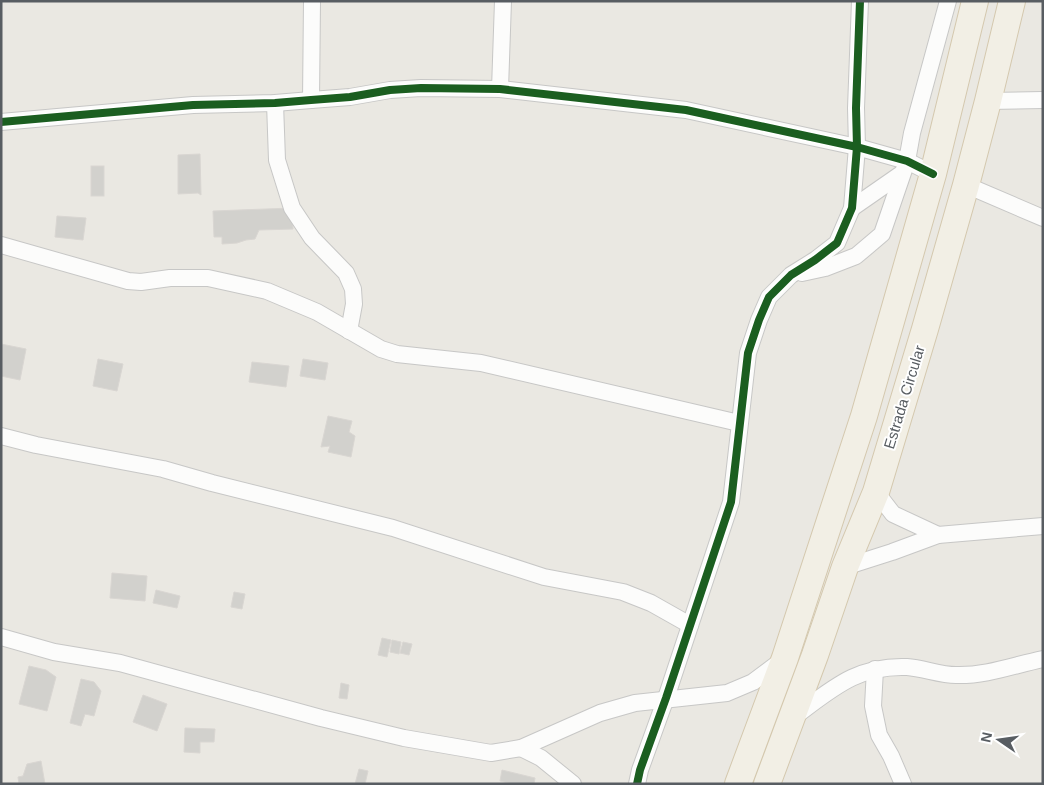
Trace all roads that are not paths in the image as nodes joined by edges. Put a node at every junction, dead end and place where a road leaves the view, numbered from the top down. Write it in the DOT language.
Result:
graph roads {
  1 [pos="312,1"];
  2 [pos="503,1"];
  3 [pos="860,1"];
  4 [pos="948,1"];
  5 [pos="975,1"];
  6 [pos="1012,1"];
  7 [pos="500,89"];
  8 [pos="311,100"];
  9 [pos="1043,100"];
  10 [pos="988,101"];
  11 [pos="275,103"];
  12 [pos="1,122"];
  13 [pos="857,147"];
  14 [pos="904,168"];
  15 [pos="933,174"];
  16 [pos="966,185"];
  17 [pos="852,208"];
  18 [pos="1043,218"];
  19 [pos="1,245"];
  20 [pos="791,275"];
  21 [pos="348,331"];
  22 [pos="739,423"];
  23 [pos="1,436"];
  24 [pos="876,492"];
  25 [pos="1043,526"];
  26 [pos="938,535"];
  27 [pos="845,567"];
  28 [pos="690,625"];
  29 [pos="1,637"];
  30 [pos="786,658"];
  31 [pos="1043,659"];
  32 [pos="876,669"];
  33 [pos="666,698"];
  34 [pos="792,719"];
  35 [pos="521,748"];
  36 [pos="573,784"];
  37 [pos="637,784"];
  38 [pos="738,784"];
  39 [pos="767,784"];
  40 [pos="903,784"];
  1 -- 8 [label="street"];
  2 -- 7 [label="street"];
  3 -- 13 [label="street"];
  4 -- 14 [label="street"];
  5 -- 15 [label="main road"];
  6 -- 10 [label="main road, Estrada Circular"];
  7 -- 8 [label="street"];
  7 -- 13 [label="street"];
  8 -- 11 [label="street"];
  9 -- 10 [label="street"];
  10 -- 16 [label="main road, Estrada Circular"];
  11 -- 12 [label="street"];
  11 -- 21 [label="street"];
  13 -- 14 [label="street"];
  13 -- 17 [label="street"];
  14 -- 15 [label="street"];
  14 -- 17 [label="street"];
  14 -- 20 [label="street"];
  15 -- 30 [label="main road"];
  16 -- 18 [label="street"];
  16 -- 24 [label="main road, Estrada Circular"];
  17 -- 20 [label="street"];
  19 -- 21 [label="street"];
  20 -- 22 [label="street"];
  21 -- 22 [label="street"];
  22 -- 28 [label="street"];
  23 -- 28 [label="street"];
  24 -- 26 [label="street"];
  24 -- 27 [label="main road, Estrada Circular"];
  25 -- 26 [label="street"];
  26 -- 27 [label="street"];
  27 -- 34 [label="main road, Estrada Circular"];
  28 -- 33 [label="street"];
  29 -- 35 [label="street"];
  30 -- 33 [label="street"];
  30 -- 38 [label="main road"];
  31 -- 32 [label="street"];
  32 -- 34 [label="street"];
  32 -- 40 [label="street"];
  33 -- 35 [label="street"];
  33 -- 37 [label="street"];
  34 -- 39 [label="main road, Estrada Circular"];
  35 -- 36 [label="street"];
}
